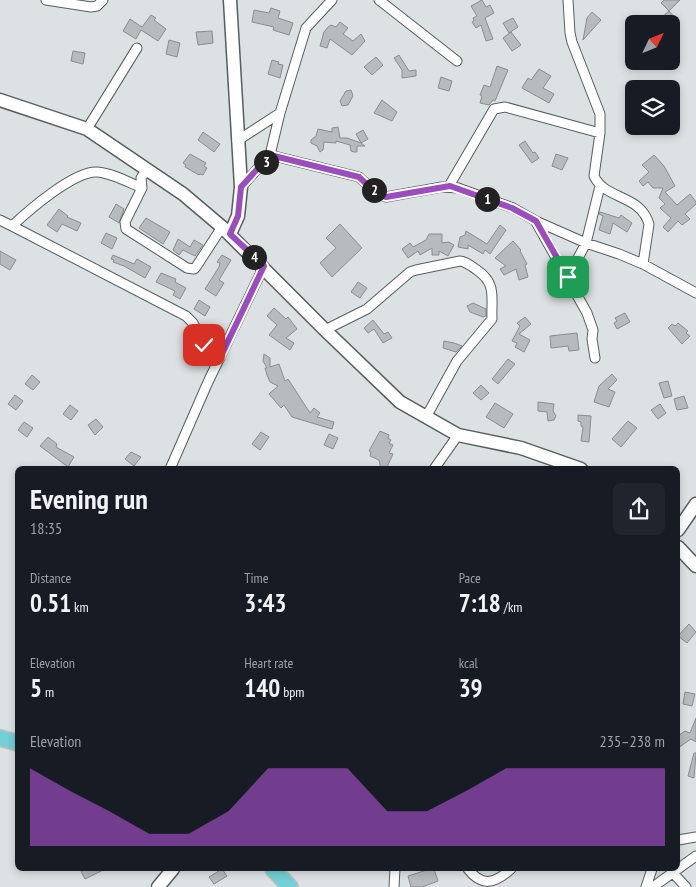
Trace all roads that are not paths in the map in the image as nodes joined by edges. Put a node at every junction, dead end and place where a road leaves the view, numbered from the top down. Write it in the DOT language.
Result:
graph roads {
  1 [pos="46,0"];
  2 [pos="103,0"];
  3 [pos="230,0"];
  4 [pos="332,0"];
  5 [pos="379,0"];
  6 [pos="568,0"];
  7 [pos="137,48"];
  8 [pos="457,61"];
  9 [pos="0,100"];
  10 [pos="280,114"];
  11 [pos="87,129"];
  12 [pos="600,132"];
  13 [pos="237,141"];
  14 [pos="270,155"];
  15 [pos="147,169"];
  16 [pos="450,186"];
  17 [pos="600,186"];
  18 [pos="241,187"];
  19 [pos="142,188"];
  20 [pos="0,220"];
  21 [pos="536,221"];
  22 [pos="12,226"];
  23 [pos="226,231"];
  24 [pos="586,243"];
  25 [pos="643,264"];
  26 [pos="264,266"];
  27 [pos="568,277"];
  28 [pos="696,292"];
  29 [pos="325,330"];
  30 [pos="220,358"];
  31 [pos="595,358"];
  32 [pos="426,417"];
  33 [pos="458,434"];
  34 [pos="171,466"];
  35 [pos="436,466"];
  36 [pos="574,466"];
  37 [pos="696,504"];
  38 [pos="680,527"];
  39 [pos="680,549"];
  40 [pos="696,566"];
  41 [pos="0,738"];
  42 [pos="15,742"];
  43 [pos="0,746"];
  44 [pos="15,748"];
  45 [pos="696,837"];
  46 [pos="680,840"];
  47 [pos="696,856"];
  48 [pos="680,868"];
  49 [pos="171,871"];
  50 [pos="275,871"];
  51 [pos="395,871"];
  52 [pos="470,871"];
  53 [pos="509,871"];
  54 [pos="651,871"];
  55 [pos="676,871"];
  56 [pos="673,873"];
  57 [pos="158,887"];
  58 [pos="290,887"];
  59 [pos="394,887"];
  60 [pos="646,887"];
  61 [pos="653,887"];
  62 [pos="686,887"];
  1 -- 2 [label="street"];
  3 -- 13 [label="street"];
  4 -- 10 [label="street"];
  5 -- 8 [label="street"];
  6 -- 12 [label="street"];
  7 -- 11 [label="street"];
  9 -- 11 [label="street"];
  10 -- 13 [label="street"];
  10 -- 14 [label="street"];
  11 -- 15 [label="street"];
  12 -- 16 [label="street"];
  12 -- 17 [label="street"];
  13 -- 18 [label="street"];
  14 -- 16 [label="street"];
  14 -- 18 [label="street"];
  15 -- 19 [label="street"];
  15 -- 23 [label="street"];
  16 -- 21 [label="street"];
  17 -- 24 [label="street"];
  17 -- 25 [label="street"];
  18 -- 23 [label="street"];
  19 -- 22 [label="street"];
  19 -- 23 [label="street"];
  20 -- 22 [label="street"];
  21 -- 24 [label="street"];
  21 -- 27 [label="street"];
  22 -- 30 [label="street"];
  23 -- 26 [label="street"];
  24 -- 25 [label="street"];
  24 -- 27 [label="street"];
  25 -- 28 [label="street"];
  26 -- 29 [label="street"];
  26 -- 30 [label="street"];
  27 -- 31 [label="street"];
  29 -- 32 [label="street"];
  29 -- 32 [label="street"];
  30 -- 34 [label="street"];
  32 -- 33 [label="street"];
  33 -- 35 [label="street"];
  33 -- 36 [label="street"];
  37 -- 38 [label="street"];
  39 -- 40 [label="street"];
  41 -- 42 [label="main road"];
  43 -- 44 [label="main road"];
  45 -- 46 [label="street"];
  47 -- 48 [label="street"];
  49 -- 57 [label="street"];
  50 -- 58 [label="main road"];
  51 -- 59 [label="street"];
  52 -- 53 [label="street"];
  54 -- 60 [label="street"];
  55 -- 56 [label="street"];
  56 -- 61 [label="street"];
  56 -- 62 [label="street"];
}
